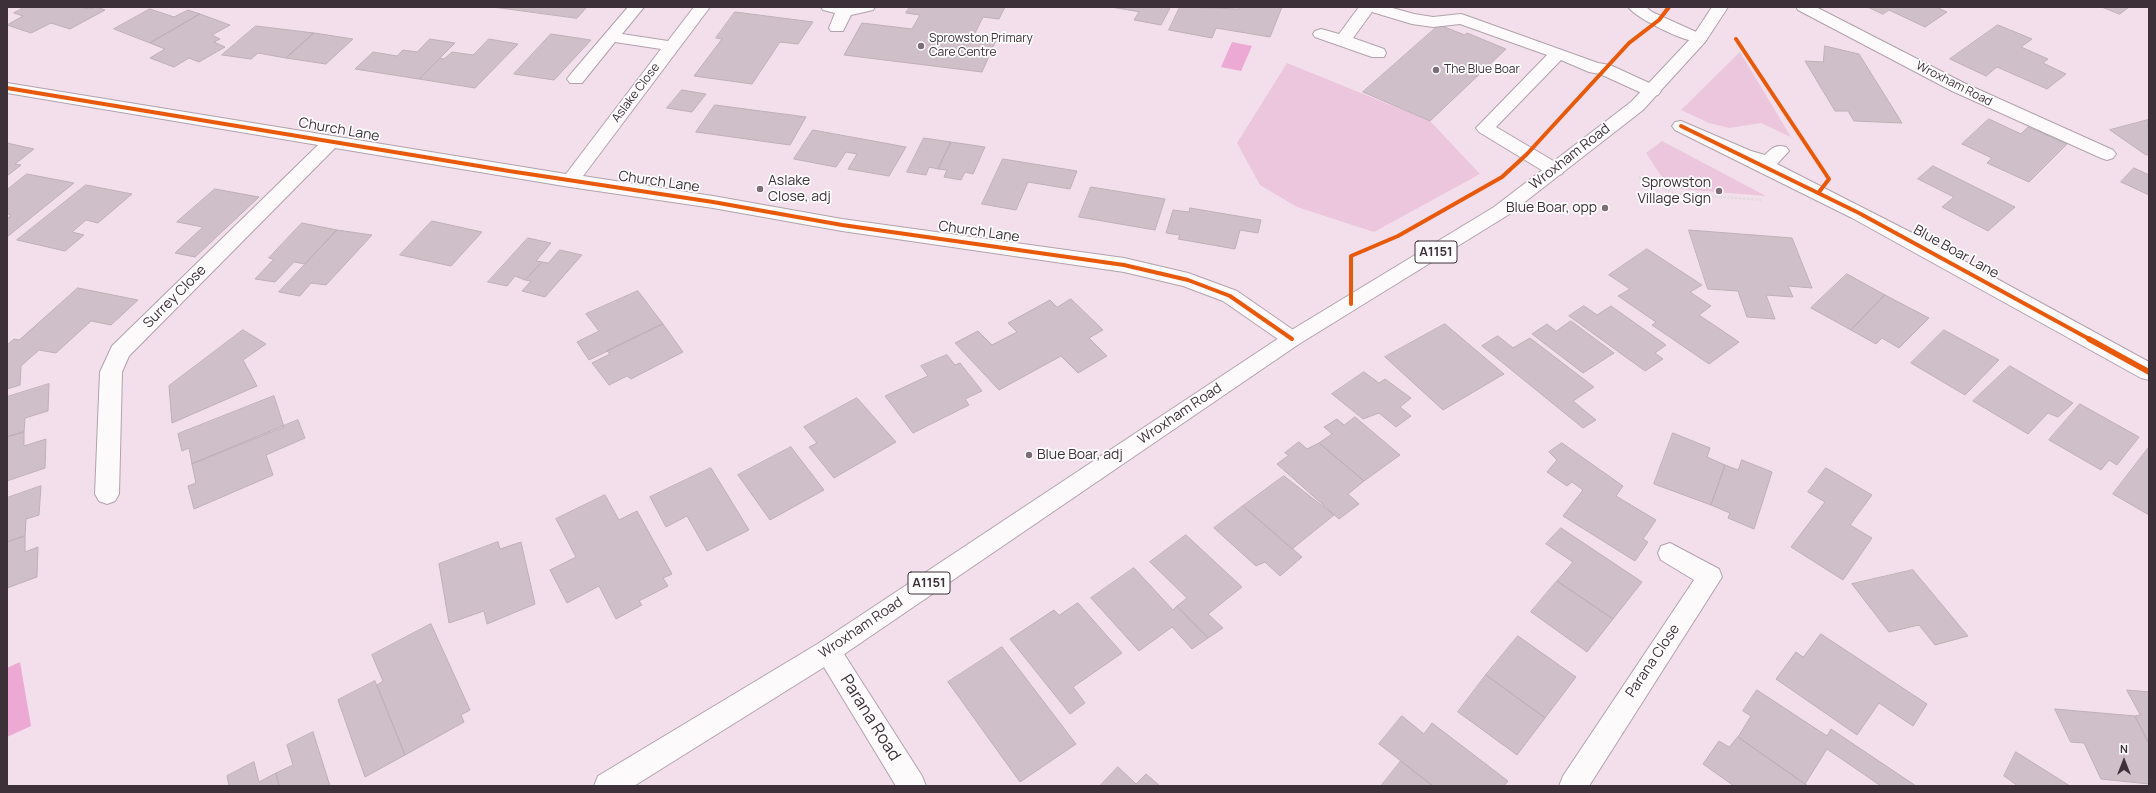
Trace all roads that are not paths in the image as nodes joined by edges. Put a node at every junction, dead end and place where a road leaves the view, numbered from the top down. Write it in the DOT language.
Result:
graph roads {
  1 [pos="636,7"];
  2 [pos="702,7"];
  3 [pos="867,7"];
  4 [pos="1367,7"];
  5 [pos="1372,7"];
  6 [pos="1636,7"];
  7 [pos="1720,7"];
  8 [pos="1804,7"];
  9 [pos="837,9"];
  10 [pos="837,28"];
  11 [pos="1321,34"];
  12 [pos="612,37"];
  13 [pos="1699,39"];
  14 [pos="1343,40"];
  15 [pos="671,46"];
  16 [pos="1378,53"];
  17 [pos="1558,53"];
  18 [pos="576,79"];
  19 [pos="7,88"];
  20 [pos="1652,91"];
  21 [pos="1681,126"];
  22 [pos="332,141"];
  23 [pos="1780,151"];
  24 [pos="2107,154"];
  25 [pos="1749,156"];
  26 [pos="1555,170"];
  27 [pos="570,181"];
  28 [pos="1292,339"];
  29 [pos="2149,372"];
  30 [pos="107,494"];
  31 [pos="1670,553"];
  32 [pos="828,651"];
  33 [pos="608,786"];
  34 [pos="912,786"];
  35 [pos="1573,786"];
  1 -- 12 [label="street"];
  2 -- 15 [label="street, Aslake Close"];
  3 -- 9 [label="street"];
  4 -- 14 [label="street"];
  5 -- 17 [label="street"];
  6 -- 13 [label="street"];
  7 -- 13 [label="street, Wroxham Road / A1151"];
  8 -- 24 [label="street, Wroxham Road"];
  9 -- 10 [label="street"];
  11 -- 14 [label="street"];
  12 -- 15 [label="street"];
  12 -- 18 [label="street"];
  13 -- 20 [label="street, Wroxham Road / A1151"];
  14 -- 16 [label="street"];
  15 -- 27 [label="street, Aslake Close"];
  17 -- 20 [label="street"];
  17 -- 26 [label="street"];
  19 -- 22 [label="street, Church Lane"];
  20 -- 26 [label="street, Wroxham Road / A1151"];
  21 -- 25 [label="street, Blue Boar Lane"];
  22 -- 27 [label="street, Church Lane"];
  22 -- 30 [label="street, Surrey Close"];
  23 -- 25 [label="street, Blue Boar Lane"];
  25 -- 29 [label="street, Blue Boar Lane"];
  26 -- 28 [label="street, Wroxham Road / A1151"];
  27 -- 28 [label="street, Church Lane"];
  28 -- 32 [label="street, Wroxham Road / A1151"];
  31 -- 35 [label="street, Parana Close"];
  32 -- 33 [label="street, Wroxham Road / A1151"];
  32 -- 34 [label="street, Parana Road"];
}
